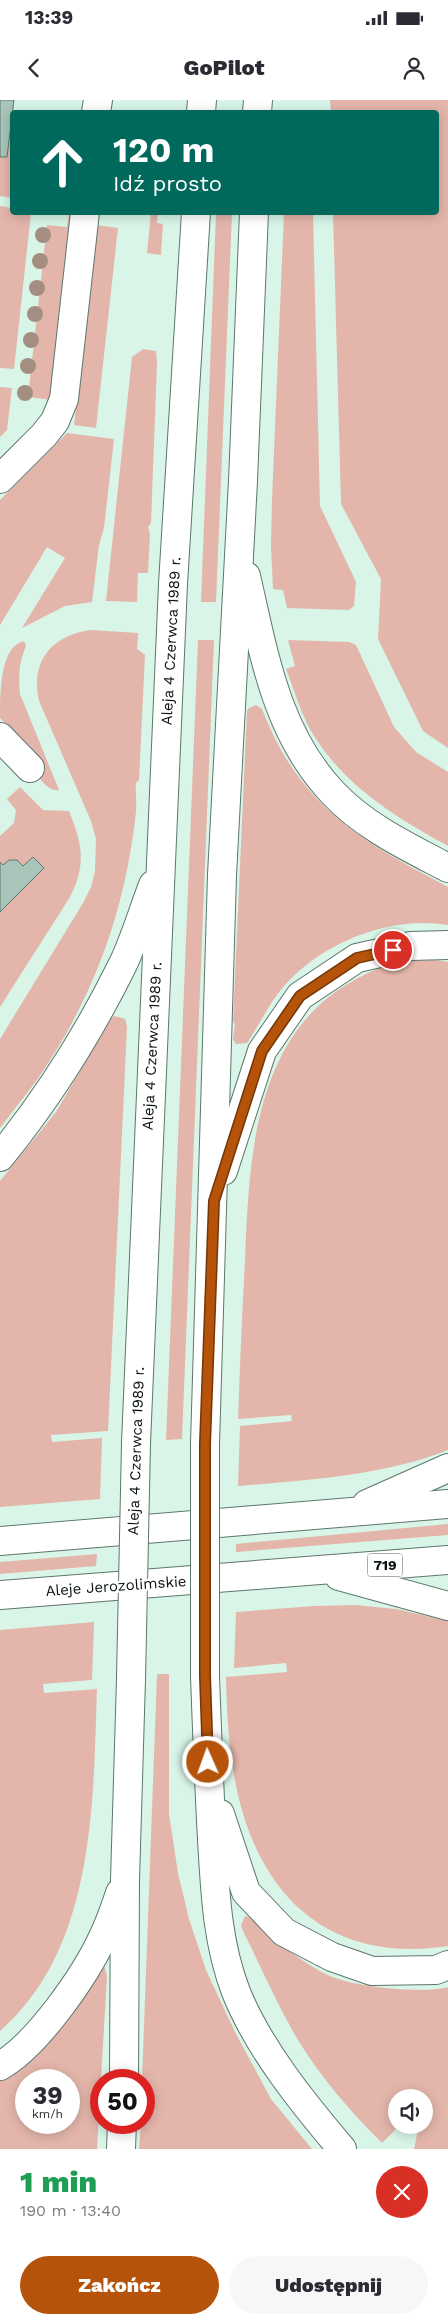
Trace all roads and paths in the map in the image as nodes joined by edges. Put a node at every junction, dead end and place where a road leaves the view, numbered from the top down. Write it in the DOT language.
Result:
graph roads {
  1 [pos="85,215"];
  2 [pos="196,215"];
  3 [pos="254,215"];
  4 [pos="0,479"];
  5 [pos="239,543"];
  6 [pos="0,737"];
  7 [pos="30,768"];
  8 [pos="162,860"];
  9 [pos="448,868"];
  10 [pos="448,945"];
  11 [pos="0,1157"];
  12 [pos="214,1201"];
  13 [pos="448,1468"];
  14 [pos="448,1504"];
  15 [pos="347,1512"];
  16 [pos="0,1541"];
  17 [pos="448,1560"];
  18 [pos="321,1571"];
  19 [pos="0,1595"];
  20 [pos="448,1606"];
  21 [pos="209,1780"];
  22 [pos="126,1880"];
  23 [pos="448,1965"];
  24 [pos="0,2066"];
  25 [pos="124,2069"];
  26 [pos="121,2134"];
  27 [pos="120,2149"];
  28 [pos="342,2149"];
  1 -- 4 [label="main road"];
  2 -- 8 [label="main road, Aleja 4 Czerwca 1989 r."];
  3 -- 5 [label="main road"];
  5 -- 9 [label="main road"];
  5 -- 12 [label="main road"];
  6 -- 7 [label="main road"];
  8 -- 11 [label="main road"];
  8 -- 22 [label="main road, Aleja 4 Czerwca 1989 r., bridge"];
  10 -- 12 [label="main road"];
  12 -- 21 [label="main road, bridge"];
  13 -- 15 [label="main road"];
  14 -- 15 [label="main road"];
  15 -- 16 [label="main road"];
  17 -- 18 [label="main road, 719"];
  18 -- 19 [label="main road, Aleje Jerozolimskie / 719"];
  18 -- 20 [label="main road"];
  21 -- 23 [label="main road"];
  21 -- 28 [label="main road"];
  22 -- 24 [label="main road"];
  22 -- 25 [label="main road, Aleja 4 Czerwca 1989 r."];
  26 -- 27 [label="main road"];
}
